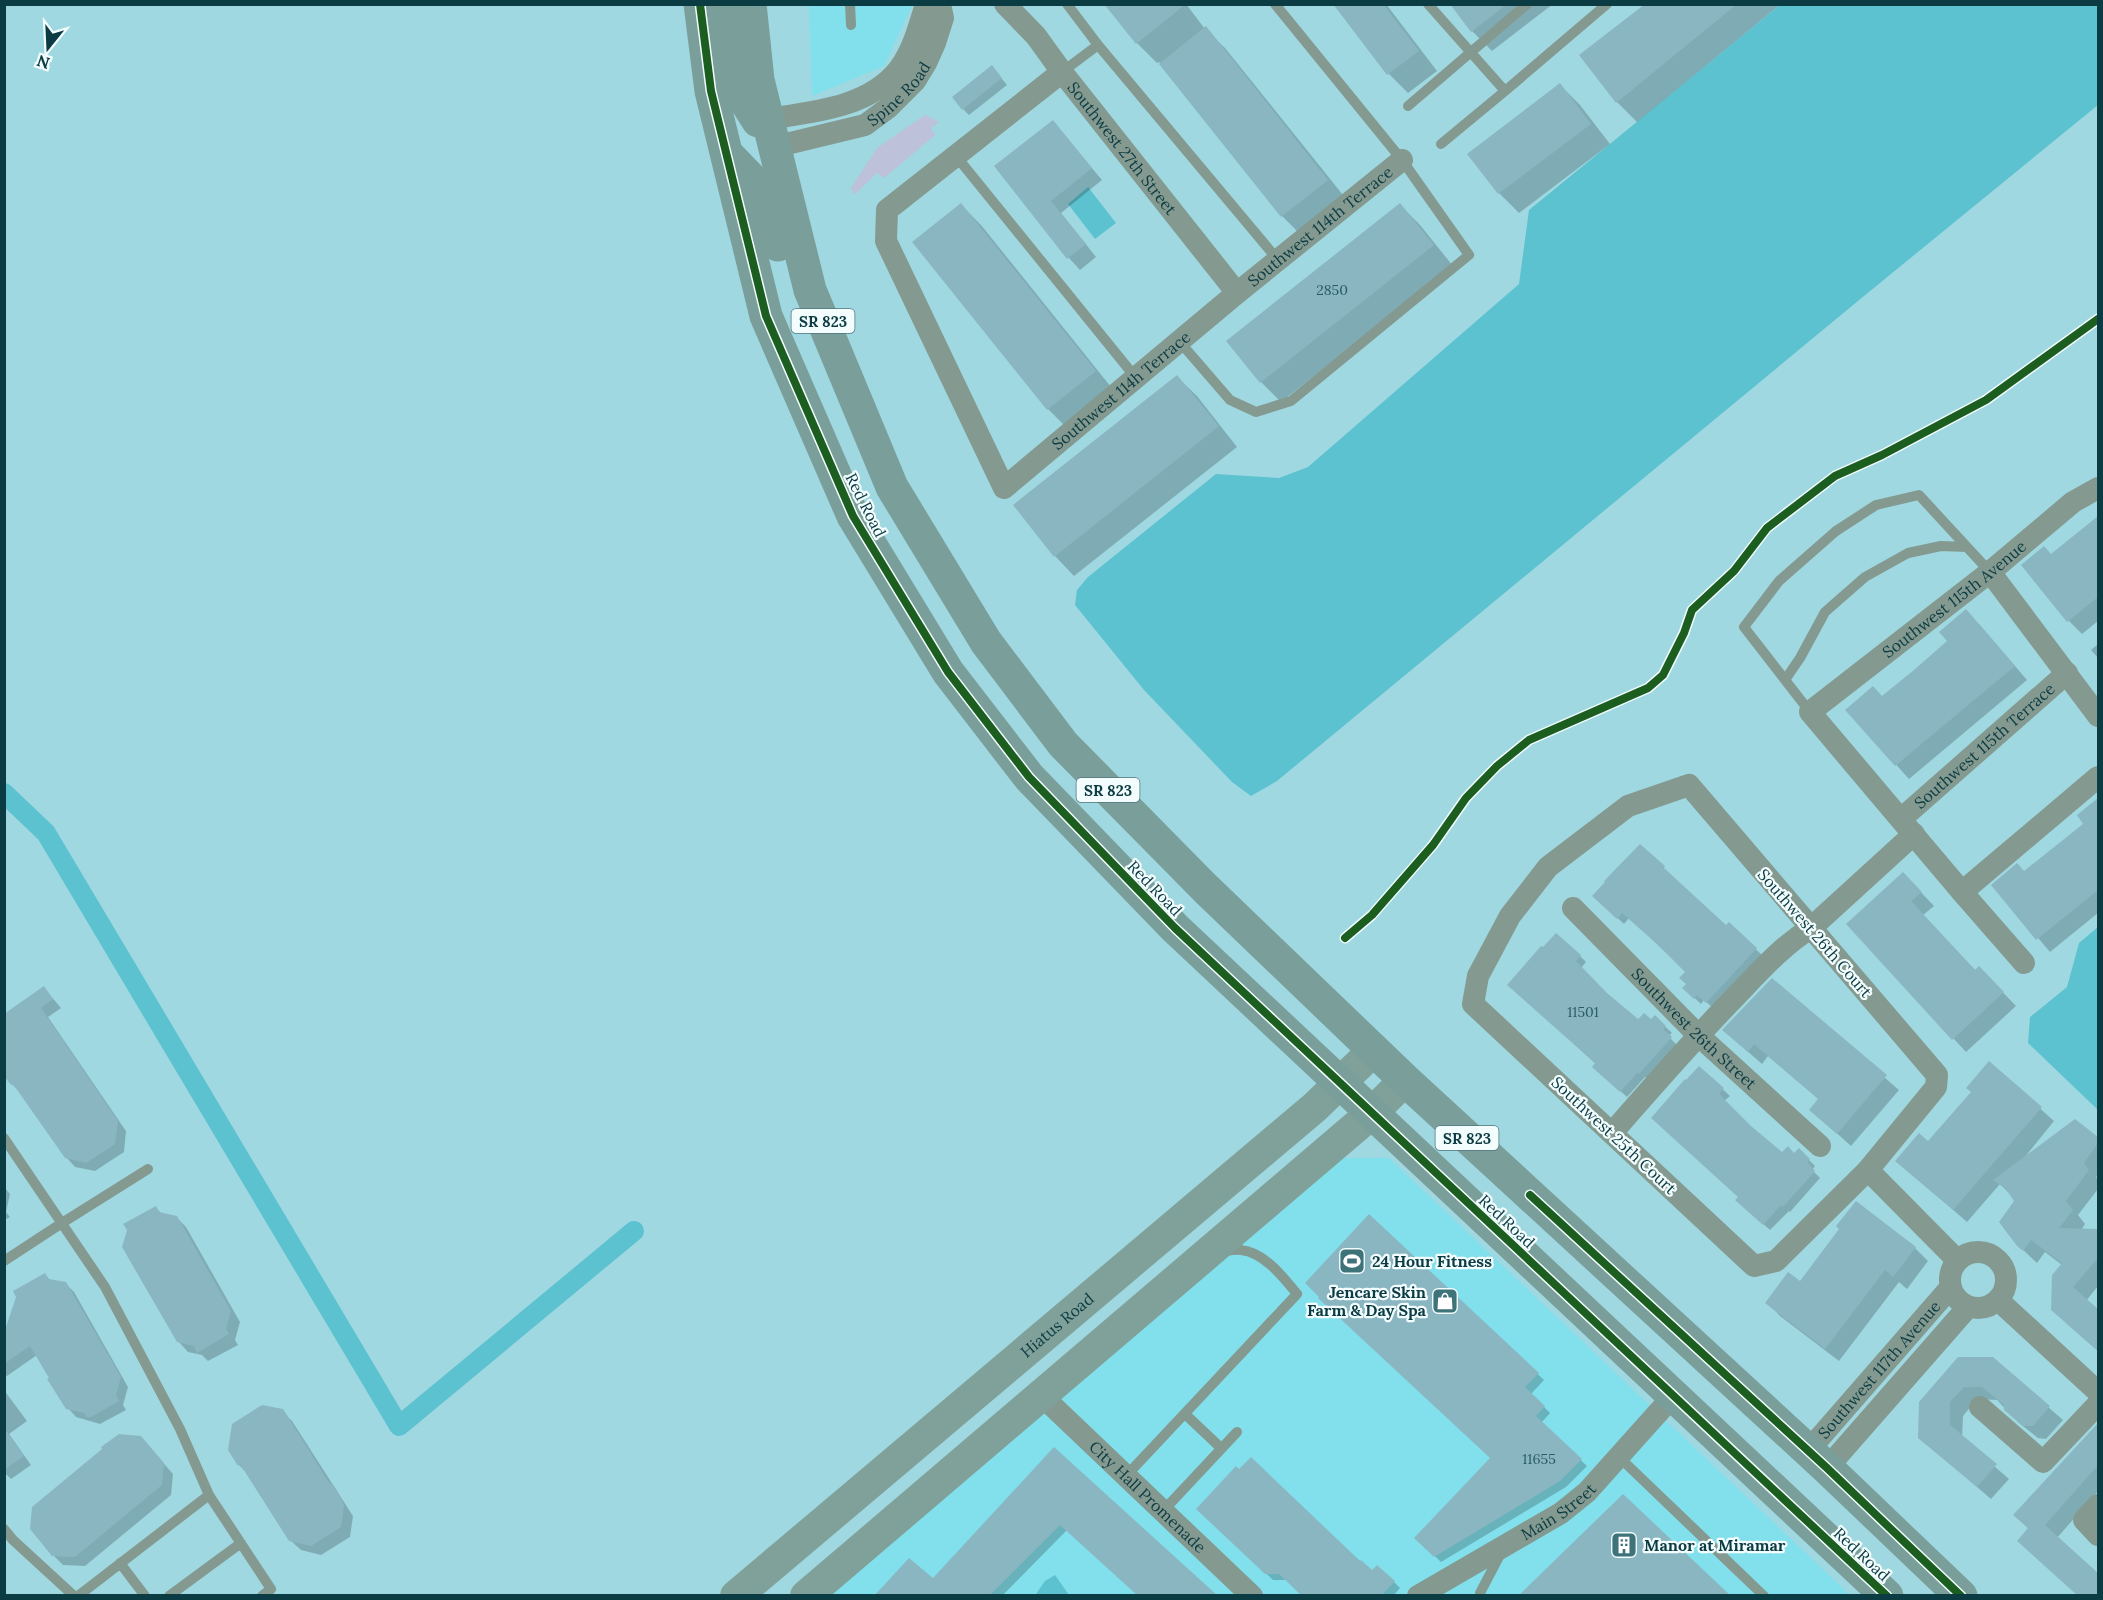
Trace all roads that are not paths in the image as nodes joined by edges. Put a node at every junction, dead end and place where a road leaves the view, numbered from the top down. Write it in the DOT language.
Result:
graph roads {
  1 [pos="700,4"];
  2 [pos="723,4"];
  3 [pos="750,4"];
  4 [pos="850,4"];
  5 [pos="926,4"];
  6 [pos="940,4"];
  7 [pos="1005,4"];
  8 [pos="1067,4"];
  9 [pos="1275,4"];
  10 [pos="1428,4"];
  11 [pos="1527,4"];
  12 [pos="1607,4"];
  13 [pos="851,25"];
  14 [pos="1098,45"];
  15 [pos="1470,52"];
  16 [pos="1062,72"];
  17 [pos="1505,91"];
  18 [pos="1408,106"];
  19 [pos="771,133"];
  20 [pos="1441,144"];
  21 [pos="727,154"];
  22 [pos="956,156"];
  23 [pos="1402,160"];
  24 [pos="1278,260"];
  25 [pos="1237,292"];
  26 [pos="1179,341"];
  27 [pos="1136,378"];
  28 [pos="849,384"];
  29 [pos="2098,488"];
  30 [pos="1967,547"];
  31 [pos="1990,572"];
  32 [pos="2067,672"];
  33 [pos="1785,680"];
  34 [pos="1810,712"];
  35 [pos="2098,716"];
  36 [pos="2098,777"];
  37 [pos="1908,827"];
  38 [pos="1962,892"];
  39 [pos="1573,908"];
  40 [pos="1811,928"];
  41 [pos="2024,963"];
  42 [pos="1473,1004"];
  43 [pos="1698,1035"];
  44 [pos="1374,1050"];
  45 [pos="1405,1080"];
  46 [pos="1341,1083"];
  47 [pos="1372,1113"];
  48 [pos="1612,1133"];
  49 [pos="4,1138"];
  50 [pos="1820,1146"];
  51 [pos="148,1169"];
  52 [pos="1868,1170"];
  53 [pos="62,1223"];
  54 [pos="1206,1255"];
  55 [pos="1957,1260"];
  56 [pos="4,1261"];
  57 [pos="1950,1288"];
  58 [pos="1998,1300"];
  59 [pos="1968,1307"];
  60 [pos="2098,1392"];
  61 [pos="1042,1396"];
  62 [pos="1673,1396"];
  63 [pos="2098,1404"];
  64 [pos="1980,1407"];
  65 [pos="1185,1414"];
  66 [pos="1237,1432"];
  67 [pos="1221,1448"];
  68 [pos="1619,1457"];
  69 [pos="1818,1460"];
  70 [pos="1126,1476"];
  71 [pos="209,1495"];
  72 [pos="1163,1511"];
  73 [pos="4,1529"];
  74 [pos="241,1543"];
  75 [pos="1506,1545"];
  76 [pos="120,1563"];
  77 [pos="1480,1593"];
  78 [pos="76,1596"];
  79 [pos="145,1596"];
  80 [pos="169,1596"];
  81 [pos="262,1596"];
  82 [pos="735,1596"];
  83 [pos="806,1596"];
  84 [pos="1252,1596"];
  85 [pos="1418,1596"];
  86 [pos="1764,1596"];
  87 [pos="1887,1596"];
  88 [pos="1961,1596"];
  1 -- 21 [label="highway, Red Road / SR 823"];
  2 -- 19 [label="highway"];
  3 -- 19 [label="highway, Red Road / SR 823"];
  4 -- 13 [label="lane"];
  5 -- 19 [label="street, Spine Road"];
  6 -- 19 [label="street, Spine Road"];
  7 -- 16 [label="street, Southwest 27th Street"];
  8 -- 14 [label="lane"];
  9 -- 23 [label="lane"];
  10 -- 15 [label="lane"];
  11 -- 15 [label="lane"];
  12 -- 17 [label="lane"];
  14 -- 16 [label="lane"];
  14 -- 24 [label="lane"];
  15 -- 17 [label="lane"];
  15 -- 18 [label="lane"];
  16 -- 22 [label="street"];
  16 -- 25 [label="street, Southwest 27th Street"];
  17 -- 20 [label="lane"];
  19 -- 28 [label="highway, Red Road / SR 823"];
  21 -- 28 [label="highway"];
  21 -- 46 [label="highway, Red Road / SR 823"];
  22 -- 27 [label="lane"];
  22 -- 27 [label="street, Southwest 114h Terrace"];
  23 -- 24 [label="street, Southwest 114th Terrace"];
  23 -- 26 [label="lane"];
  24 -- 25 [label="street, Southwest 114th Terrace"];
  25 -- 26 [label="street, Southwest 114h Terrace"];
  26 -- 27 [label="street, Southwest 114h Terrace"];
  28 -- 44 [label="highway, Red Road / SR 823"];
  29 -- 31 [label="street, Southwest 115th Avenue"];
  30 -- 31 [label="lane"];
  30 -- 33 [label="lane"];
  30 -- 33 [label="lane"];
  31 -- 32 [label="street"];
  31 -- 34 [label="street, Southwest 115th Avenue"];
  32 -- 35 [label="street"];
  32 -- 37 [label="street, Southwest 115th Terrace"];
  33 -- 34 [label="lane"];
  34 -- 37 [label="street"];
  36 -- 38 [label="street"];
  37 -- 38 [label="street"];
  37 -- 40 [label="street, Southwest 115th Terrace"];
  38 -- 41 [label="street"];
  39 -- 43 [label="street, Southwest 26th Street"];
  40 -- 42 [label="street, Southwest 26th Court"];
  40 -- 43 [label="street, Southwest 115th Terrace"];
  40 -- 52 [label="street, Southwest 26th Court"];
  42 -- 48 [label="street, Southwest 25th Court"];
  43 -- 48 [label="street, Southwest 115th Terrace"];
  43 -- 50 [label="street, Southwest 26th Street"];
  44 -- 45 [label="highway, Red Road / SR 823"];
  44 -- 46 [label="main road, Hiatus Road"];
  45 -- 47 [label="main road"];
  45 -- 69 [label="highway, Red Road / SR 823"];
  46 -- 47 [label="highway, Red Road / SR 823"];
  46 -- 82 [label="main road, Hiatus Road"];
  47 -- 54 [label="main road"];
  47 -- 62 [label="highway, Red Road / SR 823"];
  48 -- 52 [label="street, Southwest 25th Court"];
  49 -- 53 [label="lane"];
  51 -- 53 [label="lane"];
  52 -- 55 [label="street"];
  53 -- 56 [label="lane"];
  53 -- 71 [label="lane"];
  54 -- 61 [label="main road"];
  54 -- 65 [label="lane"];
  55 -- 57 [label="street"];
  55 -- 58 [label="street"];
  57 -- 59 [label="street"];
  57 -- 69 [label="street, Southwest 117th Avenue"];
  58 -- 59 [label="street"];
  58 -- 60 [label="street"];
  59 -- 69 [label="street, Southwest 117th Avenue"];
  61 -- 70 [label="street, City Hall Promenade"];
  61 -- 83 [label="main road"];
  62 -- 68 [label="street, Main Street"];
  62 -- 87 [label="highway, Red Road / SR 823"];
  63 -- 64 [label="street"];
  65 -- 67 [label="lane"];
  65 -- 70 [label="lane"];
  66 -- 67 [label="lane"];
  67 -- 72 [label="lane"];
  68 -- 75 [label="street, Main Street"];
  68 -- 86 [label="lane"];
  69 -- 88 [label="highway, Red Road / SR 823"];
  70 -- 72 [label="street, City Hall Promenade"];
  71 -- 74 [label="lane"];
  71 -- 76 [label="lane"];
  72 -- 84 [label="street, City Hall Promenade"];
  73 -- 78 [label="lane"];
  74 -- 80 [label="lane"];
  74 -- 81 [label="lane"];
  75 -- 77 [label="lane"];
  75 -- 85 [label="street, Main Street"];
  76 -- 78 [label="lane"];
  76 -- 79 [label="lane"];
}
